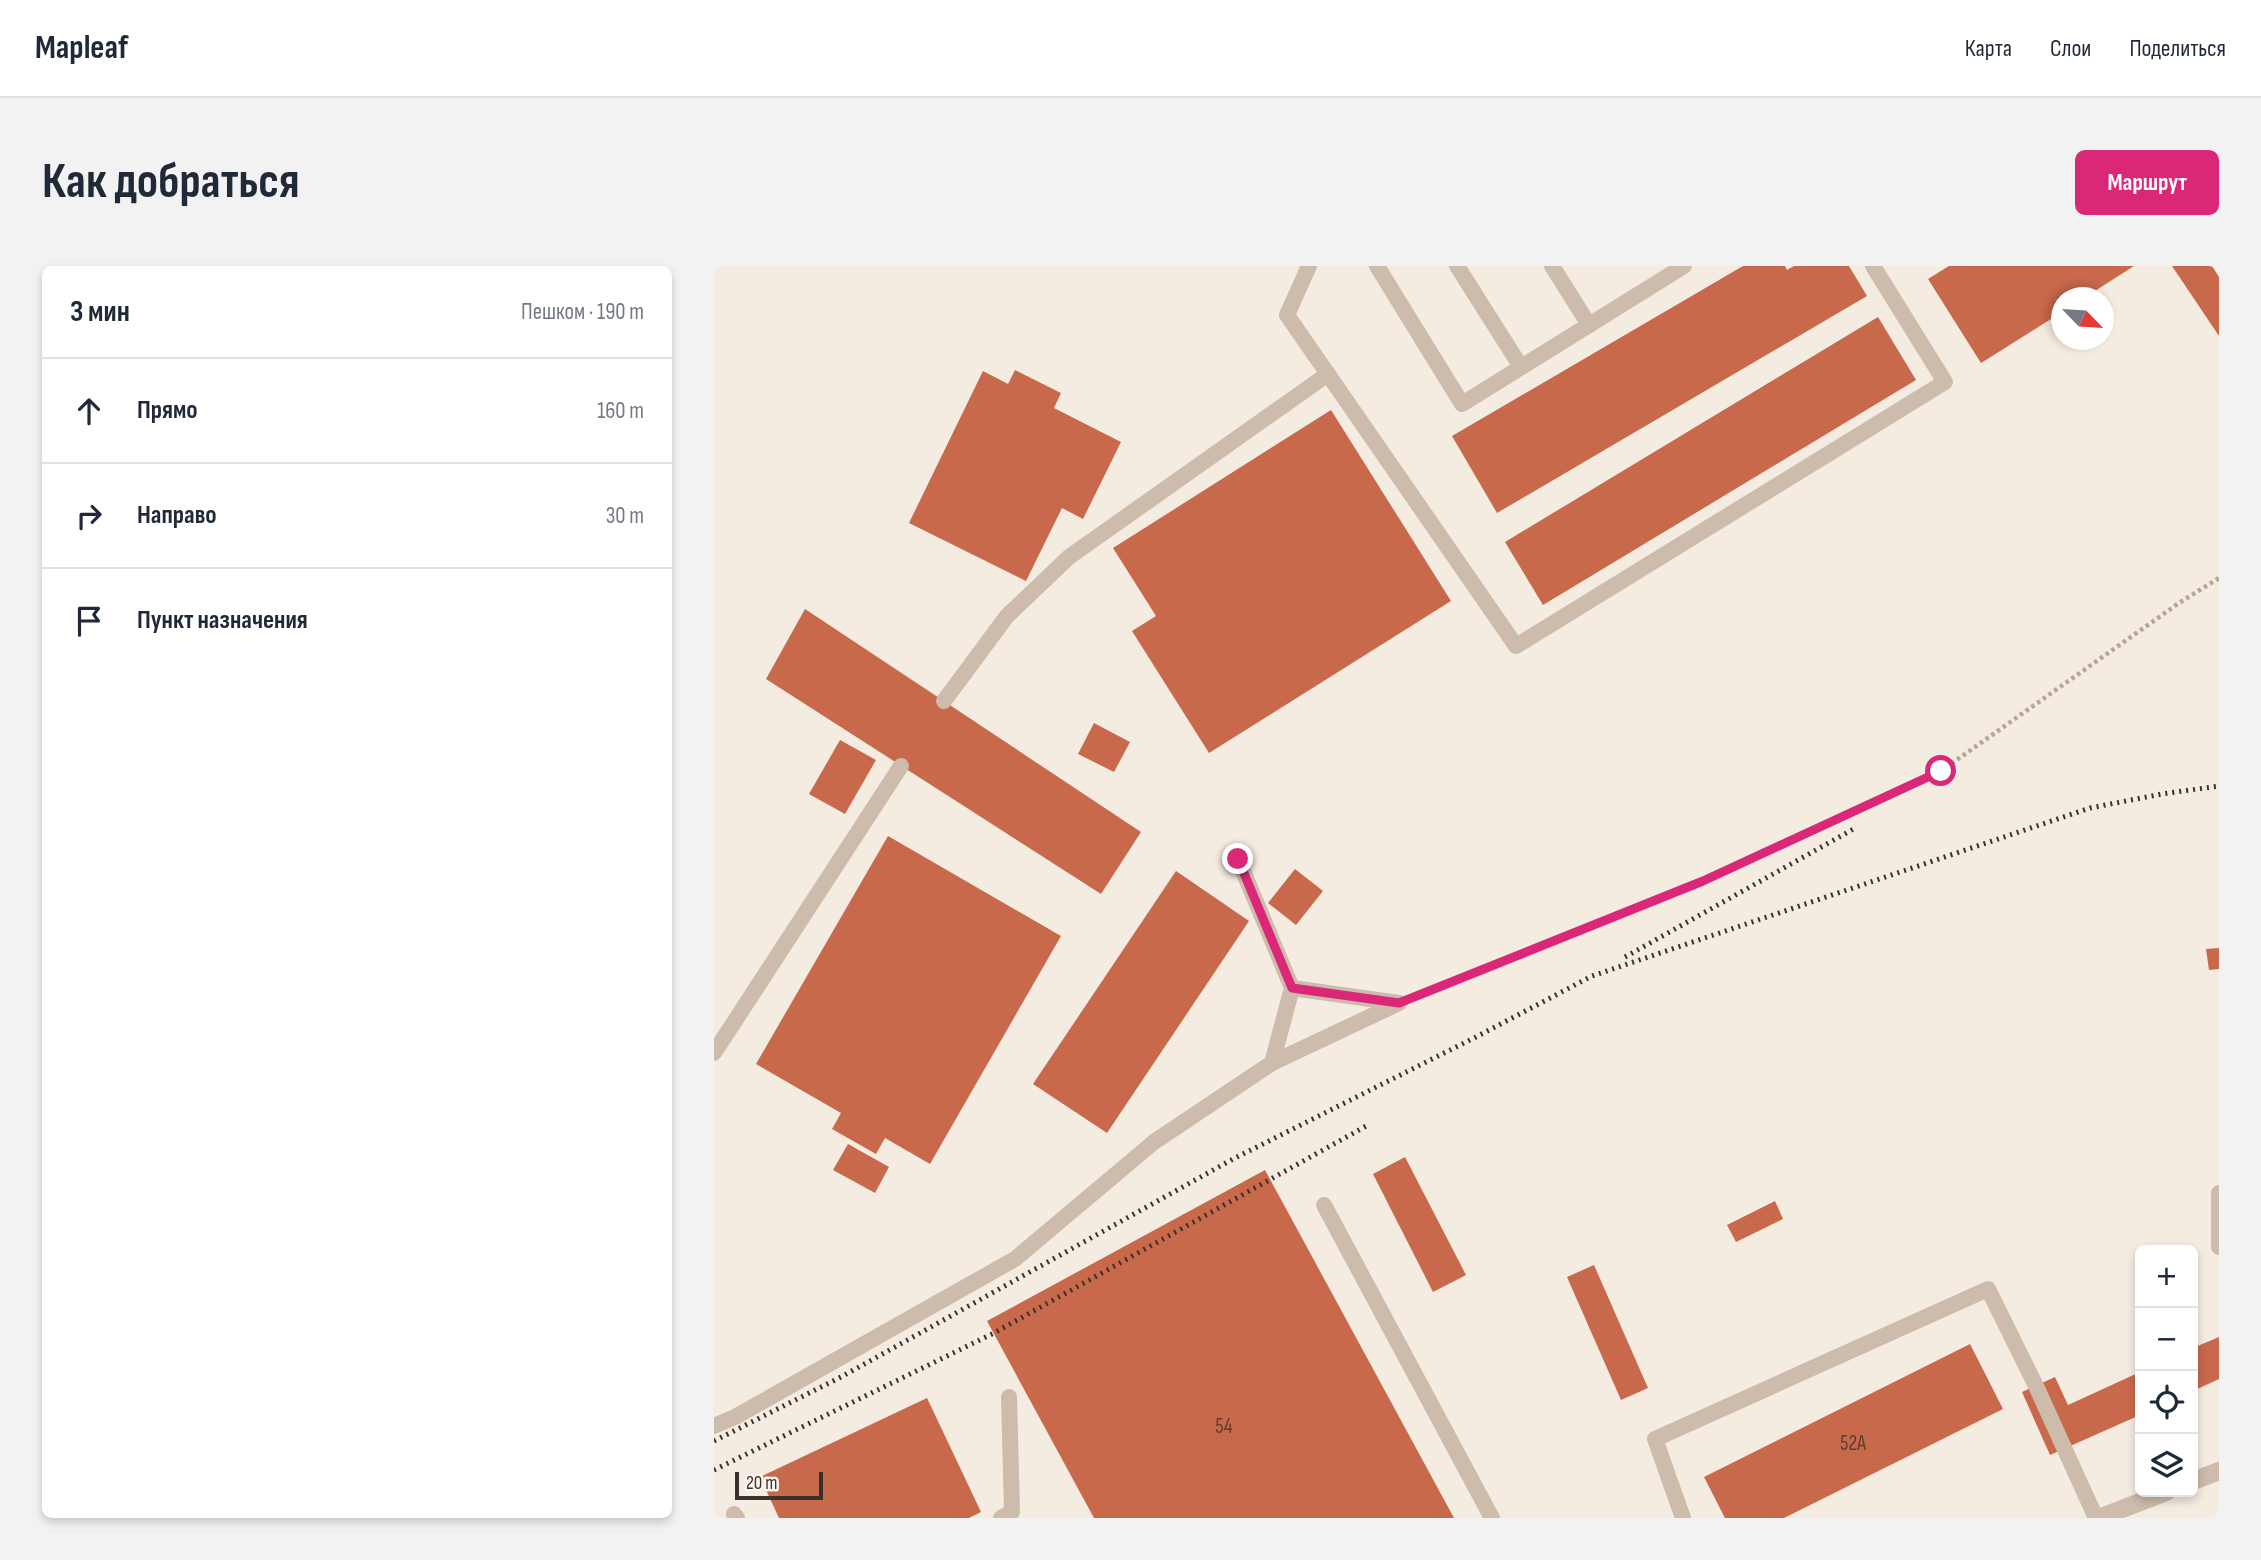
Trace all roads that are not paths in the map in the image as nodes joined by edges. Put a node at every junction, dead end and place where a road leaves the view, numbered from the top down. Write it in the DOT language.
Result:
graph roads {
  1 [pos="1309,266"];
  2 [pos="1377,266"];
  3 [pos="1457,266"];
  4 [pos="1552,266"];
  5 [pos="1684,266"];
  6 [pos="1873,266"];
  7 [pos="1589,325"];
  8 [pos="1521,367"];
  9 [pos="1328,374"];
  10 [pos="944,701"];
  11 [pos="901,766"];
  12 [pos="1238,859"];
  13 [pos="1292,988"];
  14 [pos="714,1053"];
  15 [pos="1272,1063"];
  16 [pos="2219,1193"];
  17 [pos="1324,1205"];
  18 [pos="2219,1247"];
  19 [pos="1009,1397"];
  20 [pos="714,1426"];
  21 [pos="2219,1471"];
  22 [pos="2198,1479"];
  23 [pos="2156,1497"];
  24 [pos="2120,1515"];
  25 [pos="1001,1518"];
  26 [pos="1492,1518"];
  27 [pos="1683,1518"];
  28 [pos="2098,1518"];
  1 -- 9 [label="lane"];
  2 -- 8 [label="lane"];
  3 -- 8 [label="lane"];
  4 -- 7 [label="lane"];
  5 -- 7 [label="lane"];
  6 -- 9 [label="lane"];
  7 -- 8 [label="lane"];
  9 -- 10 [label="lane"];
  11 -- 14 [label="lane"];
  12 -- 13 [label="lane"];
  13 -- 15 [label="lane"];
  13 -- 15 [label="lane"];
  15 -- 20 [label="lane"];
  16 -- 18 [label="lane"];
  17 -- 26 [label="lane"];
  19 -- 25 [label="lane"];
  21 -- 22 [label="street"];
  23 -- 24 [label="street"];
  24 -- 28 [label="street"];
  27 -- 28 [label="lane"];
}
